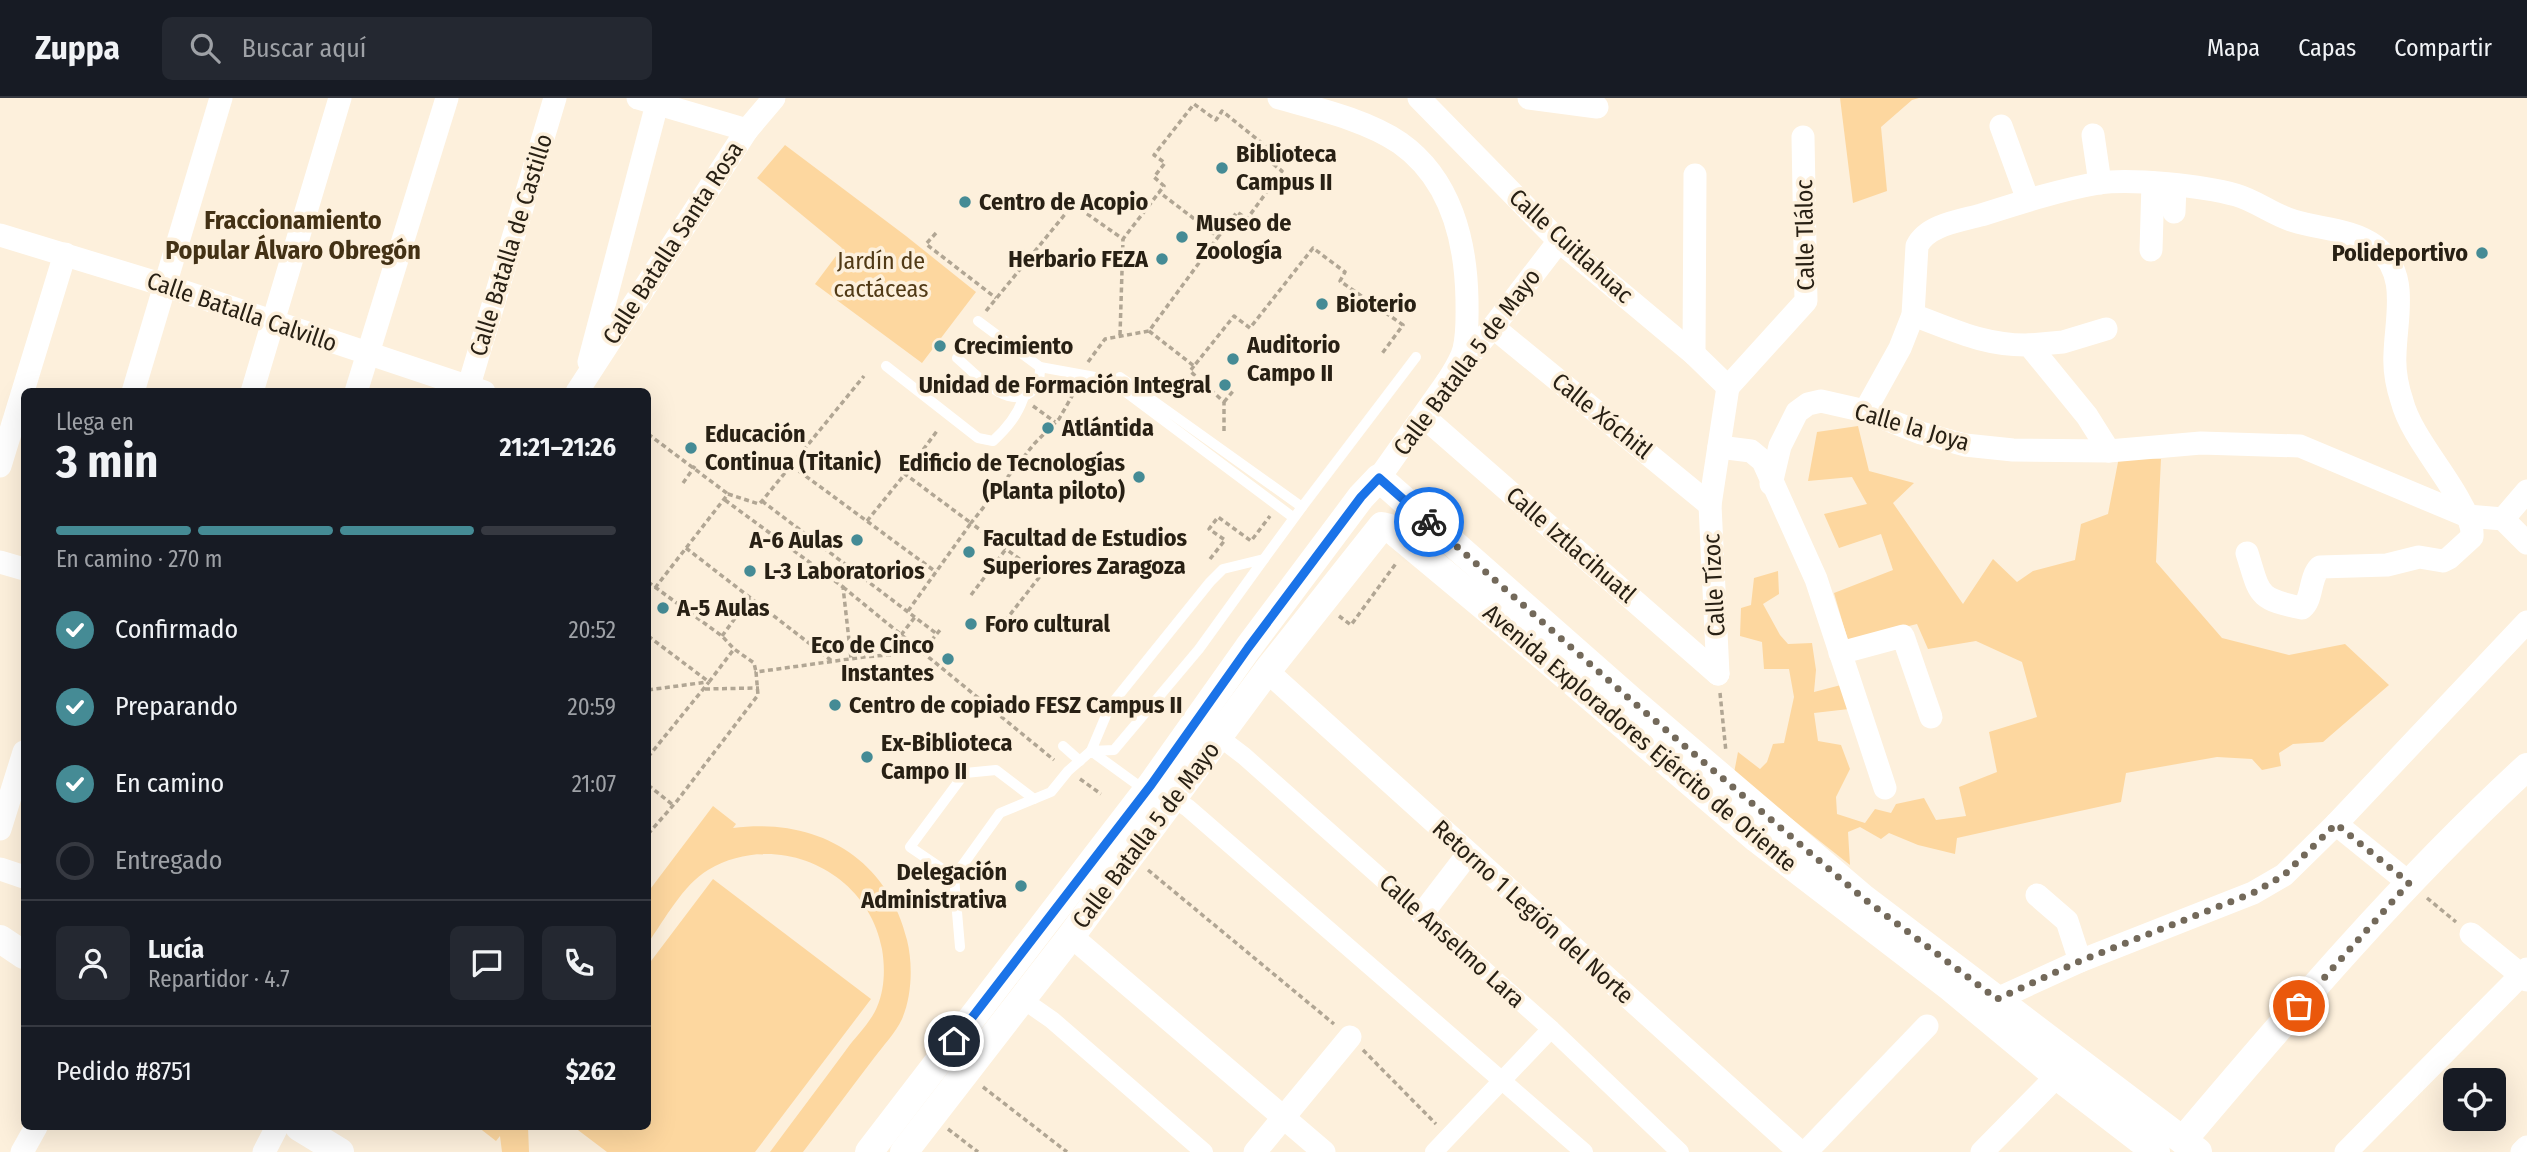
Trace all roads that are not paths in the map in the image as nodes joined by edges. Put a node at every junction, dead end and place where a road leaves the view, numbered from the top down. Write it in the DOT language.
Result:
graph roads {
  1 [pos="221,98"];
  2 [pos="340,98"];
  3 [pos="447,98"];
  4 [pos="555,98"];
  5 [pos="774,98"];
  6 [pos="1279,98"];
  7 [pos="1419,98"];
  8 [pos="1529,98"];
  9 [pos="648,101"];
  10 [pos="1597,107"];
  11 [pos="2001,126"];
  12 [pos="747,130"];
  13 [pos="2093,135"];
  14 [pos="1803,137"];
  15 [pos="1695,175"];
  16 [pos="2101,183"];
  17 [pos="2164,184"];
  18 [pos="2028,200"];
  19 [pos="2174,212"];
  20 [pos="0,236"];
  21 [pos="1559,241"];
  22 [pos="2151,250"];
  23 [pos="65,254"];
  24 [pos="164,285"];
  25 [pos="1913,315"];
  26 [pos="274,321"];
  27 [pos="978,321"];
  28 [pos="1493,327"];
  29 [pos="2106,329"];
  30 [pos="2029,345"];
  31 [pos="1694,354"];
  32 [pos="367,355"];
  33 [pos="1416,357"];
  34 [pos="957,358"];
  35 [pos="886,366"];
  36 [pos="1040,367"];
  37 [pos="1117,381"];
  38 [pos="1447,382"];
  39 [pos="581,386"];
  40 [pos="1728,387"];
  41 [pos="24,388"];
  42 [pos="134,388"];
  43 [pos="253,388"];
  44 [pos="357,388"];
  45 [pos="467,388"];
  46 [pos="474,388"];
  47 [pos="21,398"];
  48 [pos="1023,398"];
  49 [pos="1865,411"];
  50 [pos="1424,416"];
  51 [pos="1719,447"];
  52 [pos="2109,452"];
  53 [pos="0,466"];
  54 [pos="1379,478"];
  55 [pos="1771,484"];
  56 [pos="2527,491"];
  57 [pos="1710,505"];
  58 [pos="1302,507"];
  59 [pos="2467,516"];
  60 [pos="1294,518"];
  61 [pos="2503,519"];
  62 [pos="1390,528"];
  63 [pos="2527,543"];
  64 [pos="2247,553"];
  65 [pos="1264,559"];
  66 [pos="0,562"];
  67 [pos="21,568"];
  68 [pos="2527,622"];
  69 [pos="1840,653"];
  70 [pos="1267,671"];
  71 [pos="1718,674"];
  72 [pos="1931,717"];
  73 [pos="1219,737"];
  74 [pos="1063,746"];
  75 [pos="1091,751"];
  76 [pos="21,759"];
  77 [pos="1080,761"];
  78 [pos="2527,766"];
  79 [pos="1885,788"];
  80 [pos="1157,791"];
  81 [pos="1034,799"];
  82 [pos="5,800"];
  83 [pos="2336,824"];
  84 [pos="0,829"];
  85 [pos="1468,854"];
  86 [pos="0,869"];
  87 [pos="21,876"];
  88 [pos="954,877"];
  89 [pos="2409,883"];
  90 [pos="2037,895"];
  91 [pos="1857,905"];
  92 [pos="1422,914"];
  93 [pos="2471,934"];
  94 [pos="1071,936"];
  95 [pos="0,939"];
  96 [pos="960,947"];
  97 [pos="21,953"];
  98 [pos="2080,961"];
  99 [pos="2525,975"];
  100 [pos="999,981"];
  101 [pos="1022,999"];
  102 [pos="1997,999"];
  103 [pos="1927,1026"];
  104 [pos="1551,1029"];
  105 [pos="1350,1037"];
  106 [pos="2057,1076"];
  107 [pos="1503,1080"];
  108 [pos="908,1101"];
  109 [pos="933,1117"];
  110 [pos="1283,1117"];
  111 [pos="34,1130"];
  112 [pos="275,1130"];
  113 [pos="304,1130"];
  114 [pos="2191,1146"];
  115 [pos="2527,1147"];
  116 [pos="22,1152"];
  117 [pos="264,1152"];
  118 [pos="340,1152"];
  119 [pos="869,1152"];
  120 [pos="904,1152"];
  121 [pos="1205,1152"];
  122 [pos="1255,1152"];
  123 [pos="1324,1152"];
  124 [pos="1434,1152"];
  125 [pos="1584,1152"];
  126 [pos="1680,1152"];
  127 [pos="1800,1152"];
  128 [pos="1806,1152"];
  129 [pos="1982,1152"];
  130 [pos="2156,1152"];
  131 [pos="2346,1152"];
  132 [pos="2522,1152"];
  1 -- 24 [label="street"];
  2 -- 26 [label="street"];
  3 -- 32 [label="street"];
  4 -- 46 [label="street, Calle Batalla de Castillo"];
  5 -- 12 [label="street, Calle Batalla Santa Rosa"];
  6 -- 38 [label="street"];
  7 -- 21 [label="street, Calle Cuitlahuac"];
  8 -- 10 [label="street"];
  9 -- 12 [label="street"];
  9 -- 39 [label="street"];
  11 -- 18 [label="street"];
  12 -- 39 [label="street, Calle Batalla Santa Rosa"];
  13 -- 16 [label="street"];
  14 -- 40 [label="street, Calle Tláloc"];
  15 -- 31 [label="street"];
  16 -- 17 [label="street"];
  16 -- 18 [label="street"];
  17 -- 19 [label="street"];
  17 -- 22 [label="street"];
  17 -- 59 [label="street"];
  18 -- 25 [label="street"];
  20 -- 23 [label="street, Calle Batalla Calvillo"];
  21 -- 28 [label="street, Calle Batalla 5 de Mayo"];
  21 -- 31 [label="street, Calle Cuitlahuac"];
  23 -- 24 [label="street, Calle Batalla Calvillo"];
  23 -- 41 [label="street"];
  24 -- 26 [label="street, Calle Batalla Calvillo"];
  24 -- 42 [label="street"];
  25 -- 30 [label="street"];
  25 -- 49 [label="street"];
  26 -- 32 [label="street, Calle Batalla Calvillo"];
  26 -- 43 [label="street"];
  27 -- 36 [label="lane"];
  28 -- 38 [label="street, Calle Batalla 5 de Mayo"];
  28 -- 57 [label="street, Calle Xóchitl"];
  29 -- 30 [label="street"];
  30 -- 52 [label="street"];
  31 -- 40 [label="street, Calle Cuitlahuac"];
  32 -- 44 [label="street"];
  32 -- 45 [label="street, Calle Batalla Calvillo"];
  33 -- 58 [label="lane"];
  34 -- 48 [label="lane"];
  35 -- 48 [label="lane"];
  36 -- 37 [label="lane"];
  36 -- 48 [label="lane"];
  37 -- 58 [label="lane"];
  37 -- 60 [label="lane"];
  38 -- 50 [label="street, Calle Batalla 5 de Mayo"];
  40 -- 51 [label="street, Calle Tízoc"];
  47 -- 53 [label="street"];
  49 -- 52 [label="street, Calle la Joya"];
  49 -- 55 [label="street, Calle la Joya"];
  50 -- 54 [label="street, Calle Batalla 5 de Mayo"];
  50 -- 71 [label="street, Calle Iztlacihuatl"];
  51 -- 55 [label="street"];
  51 -- 57 [label="street, Calle Tízoc"];
  52 -- 59 [label="street, Calle la Joya"];
  54 -- 80 [label="street, Calle Batalla 5 de Mayo"];
  54 -- 91 [label="street, Avenida Exploradores Ejército de Oriente"];
  55 -- 69 [label="street"];
  56 -- 61 [label="street"];
  57 -- 71 [label="street, Calle Tízoc"];
  58 -- 60 [label="lane"];
  59 -- 61 [label="street, Calle la Joya"];
  59 -- 64 [label="street"];
  60 -- 65 [label="lane"];
  61 -- 63 [label="street"];
  62 -- 70 [label="street, Calle Batalla 5 de Mayo"];
  62 -- 91 [label="street, Avenida Exploradores Ejército de Oriente"];
  65 -- 75 [label="lane"];
  65 -- 75 [label="lane"];
  66 -- 67 [label="street"];
  68 -- 83 [label="street"];
  69 -- 72 [label="street"];
  69 -- 79 [label="street"];
  70 -- 73 [label="street, Calle Batalla 5 de Mayo"];
  70 -- 85 [label="street, Retorno 1 Legión del Norte"];
  73 -- 80 [label="street, Calle Batalla 5 de Mayo"];
  73 -- 92 [label="street, Calle Anselmo Lara"];
  74 -- 77 [label="lane"];
  75 -- 77 [label="lane"];
  75 -- 80 [label="lane"];
  76 -- 82 [label="street"];
  77 -- 81 [label="lane"];
  78 -- 89 [label="street"];
  80 -- 94 [label="street, Calle Batalla 5 de Mayo"];
  80 -- 100 [label="street, Calle Batalla 5 de Mayo"];
  80 -- 107 [label="street"];
  81 -- 88 [label="lane"];
  81 -- 88 [label="lane"];
  82 -- 84 [label="street"];
  83 -- 89 [label="street"];
  83 -- 98 [label="street"];
  85 -- 92 [label="street"];
  85 -- 127 [label="street, Retorno 1 Legión del Norte"];
  86 -- 87 [label="street"];
  88 -- 96 [label="lane"];
  89 -- 114 [label="street"];
  90 -- 98 [label="street"];
  91 -- 102 [label="street, Avenida Exploradores Ejército de Oriente"];
  91 -- 106 [label="street, Avenida Exploradores Ejército de Oriente"];
  92 -- 104 [label="street, Calle Anselmo Lara"];
  93 -- 99 [label="street"];
  94 -- 101 [label="street, Calle Batalla 5 de Mayo"];
  94 -- 110 [label="street"];
  95 -- 97 [label="street"];
  98 -- 102 [label="street"];
  99 -- 131 [label="street"];
  100 -- 101 [label="street"];
  100 -- 108 [label="street, Calle Batalla 5 de Mayo"];
  101 -- 109 [label="street, Calle Batalla 5 de Mayo"];
  101 -- 121 [label="street"];
  102 -- 114 [label="street, Avenida Exploradores Ejército de Oriente"];
  103 -- 128 [label="street"];
  104 -- 107 [label="street"];
  104 -- 126 [label="street, Calle Anselmo Lara"];
  105 -- 110 [label="street"];
  106 -- 129 [label="street"];
  106 -- 130 [label="street, Avenida Exploradores Ejército de Oriente"];
  107 -- 124 [label="street"];
  107 -- 125 [label="street"];
  108 -- 109 [label="street"];
  108 -- 119 [label="street, Calle Batalla 5 de Mayo"];
  109 -- 120 [label="street, Calle Batalla 5 de Mayo"];
  110 -- 122 [label="street"];
  110 -- 123 [label="street"];
  111 -- 116 [label="street"];
  112 -- 117 [label="street"];
  113 -- 118 [label="street"];
  115 -- 132 [label="street"];
}
